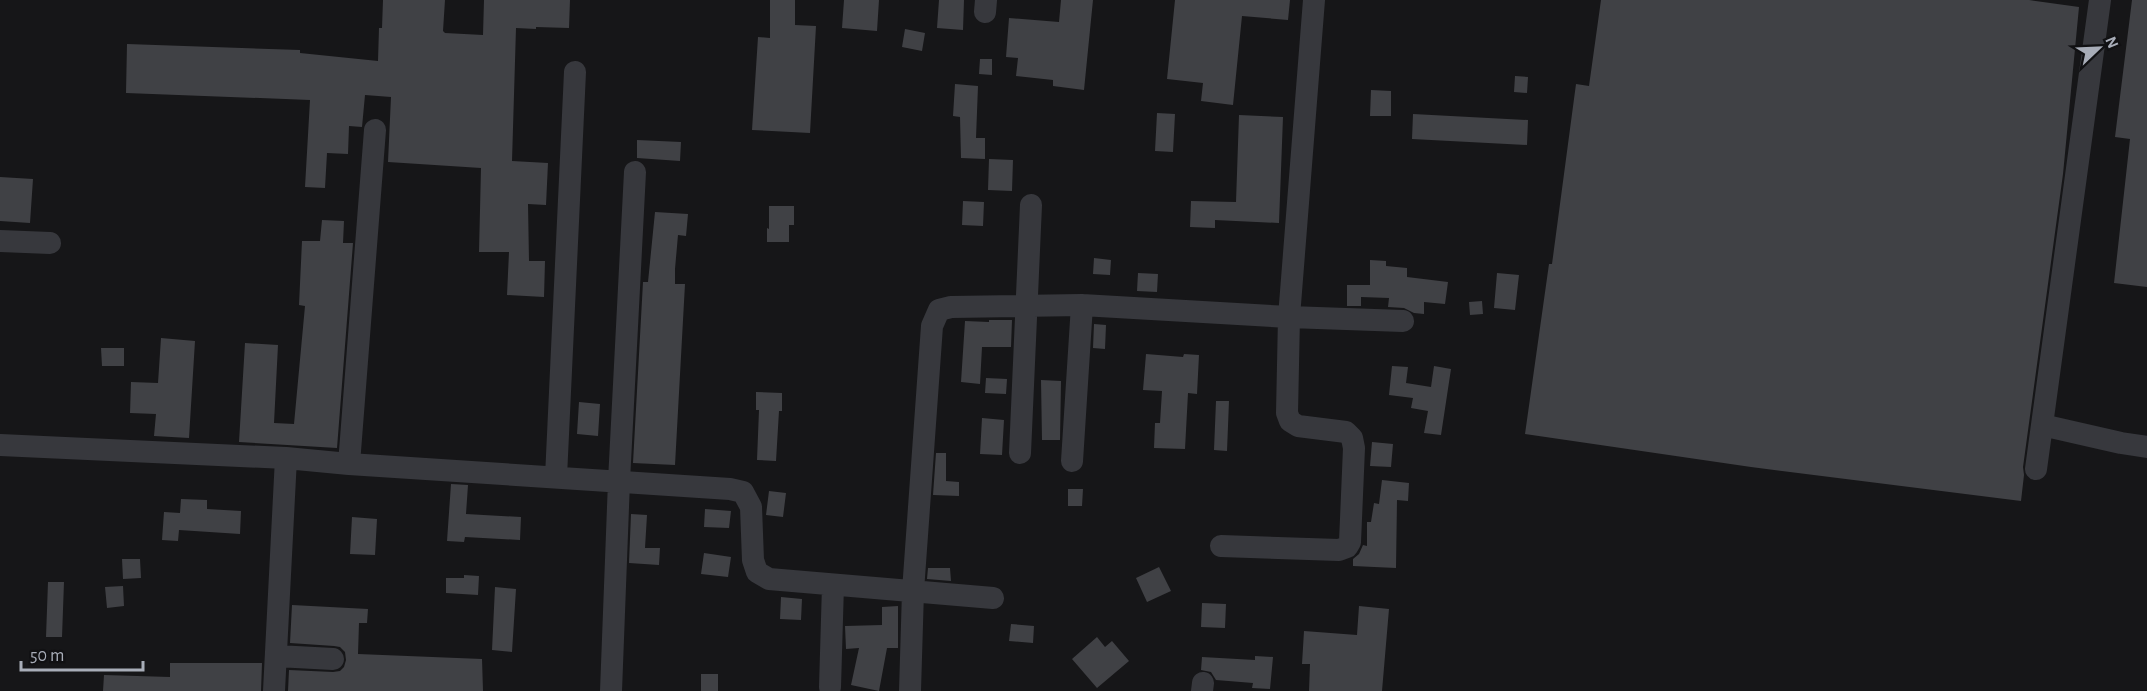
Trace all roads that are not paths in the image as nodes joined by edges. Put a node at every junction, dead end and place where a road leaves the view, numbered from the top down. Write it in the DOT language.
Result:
graph roads {
  1 [pos="1314,0"];
  2 [pos="2100,0"];
  3 [pos="575,72"];
  4 [pos="375,130"];
  5 [pos="635,172"];
  6 [pos="1032,205"];
  7 [pos="0,241"];
  8 [pos="50,243"];
  9 [pos="1026,305"];
  10 [pos="1082,305"];
  11 [pos="1289,317"];
  12 [pos="1403,321"];
  13 [pos="2042,425"];
  14 [pos="0,445"];
  15 [pos="2147,447"];
  16 [pos="1020,453"];
  17 [pos="286,458"];
  18 [pos="1072,461"];
  19 [pos="349,464"];
  20 [pos="2036,469"];
  21 [pos="556,477"];
  22 [pos="619,481"];
  23 [pos="1221,546"];
  24 [pos="833,585"];
  25 [pos="913,591"];
  26 [pos="993,598"];
  27 [pos="277,656"];
  28 [pos="333,660"];
  29 [pos="830,687"];
  30 [pos="274,691"];
  31 [pos="611,691"];
  32 [pos="910,691"];
  1 -- 11 [label="street"];
  2 -- 13 [label="street"];
  3 -- 21 [label="street"];
  4 -- 19 [label="street"];
  5 -- 22 [label="street"];
  6 -- 9 [label="street"];
  7 -- 8 [label="street"];
  9 -- 10 [label="street"];
  9 -- 16 [label="street"];
  9 -- 25 [label="street"];
  10 -- 11 [label="street"];
  10 -- 18 [label="street"];
  11 -- 12 [label="street"];
  11 -- 23 [label="street"];
  13 -- 15 [label="street"];
  13 -- 20 [label="street"];
  14 -- 17 [label="street"];
  17 -- 19 [label="street"];
  17 -- 27 [label="street"];
  19 -- 21 [label="street"];
  21 -- 22 [label="street"];
  22 -- 24 [label="street"];
  22 -- 31 [label="street"];
  24 -- 25 [label="street"];
  24 -- 29 [label="street"];
  25 -- 26 [label="street"];
  25 -- 32 [label="street"];
  27 -- 28 [label="street"];
  27 -- 30 [label="street"];
}
